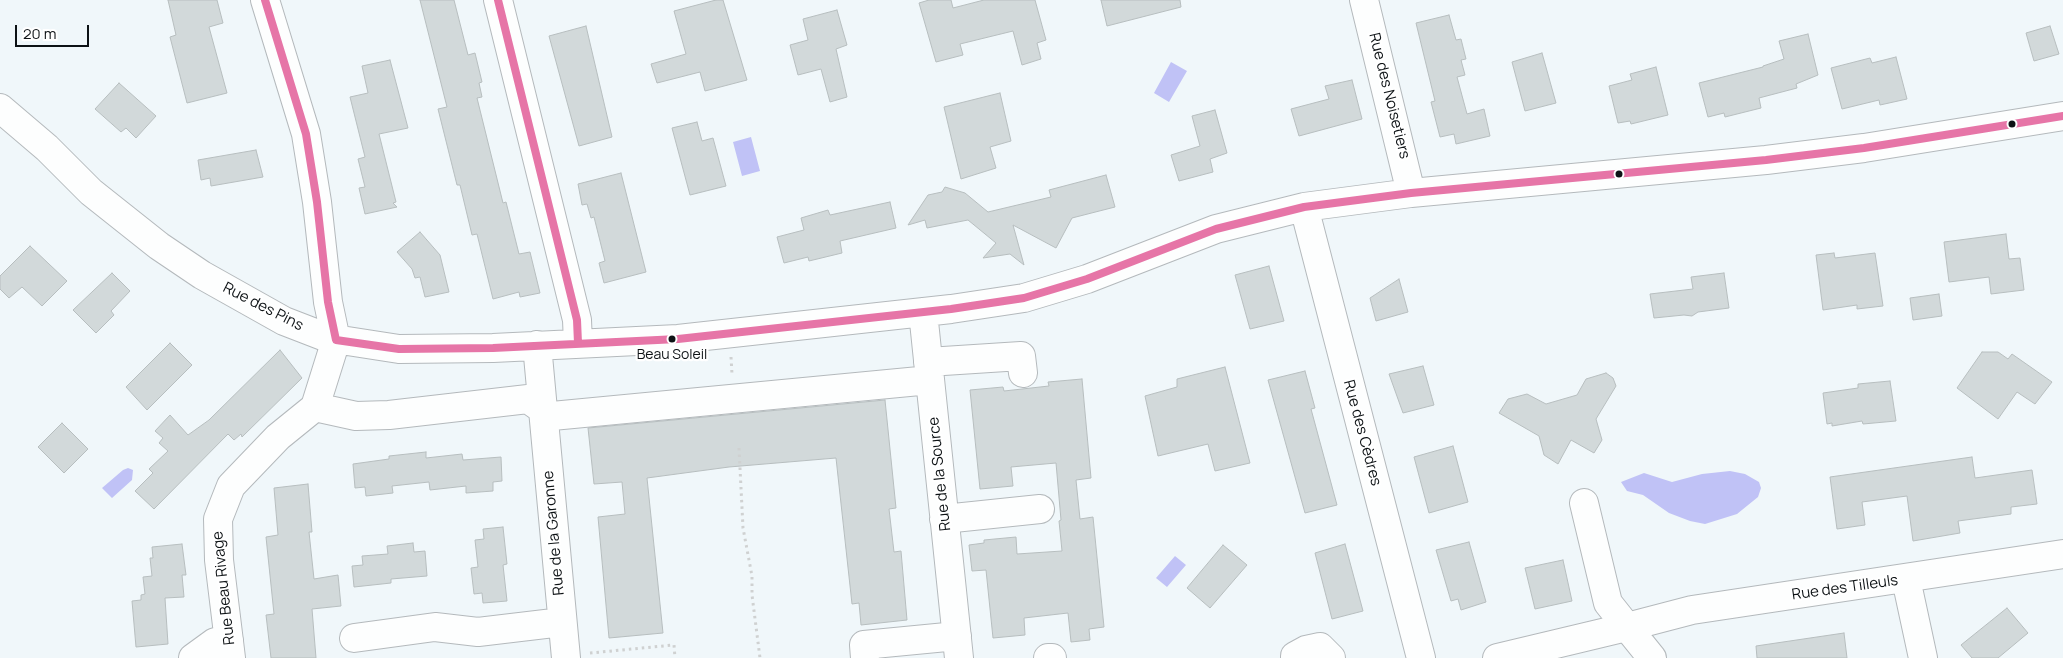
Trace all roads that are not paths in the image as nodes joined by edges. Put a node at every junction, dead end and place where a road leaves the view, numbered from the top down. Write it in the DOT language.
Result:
graph roads {
  1 [pos="265,0"];
  2 [pos="498,0"];
  3 [pos="1364,0"];
  4 [pos="0,108"];
  5 [pos="2063,116"];
  6 [pos="1411,193"];
  7 [pos="1304,207"];
  8 [pos="923,312"];
  9 [pos="336,340"];
  10 [pos="578,343"];
  11 [pos="537,345"];
  12 [pos="929,371"];
  13 [pos="1023,373"];
  14 [pos="315,407"];
  15 [pos="541,409"];
  16 [pos="1584,503"];
  17 [pos="1040,509"];
  18 [pos="944,519"];
  19 [pos="2063,554"];
  20 [pos="1906,579"];
  21 [pos="562,622"];
  22 [pos="1628,627"];
  23 [pos="354,638"];
  24 [pos="958,647"];
  25 [pos="230,649"];
  26 [pos="566,657"];
  27 [pos="193,658"];
  28 [pos="865,658"];
  29 [pos="1048,658"];
  30 [pos="1052,658"];
  31 [pos="1295,658"];
  32 [pos="1331,658"];
  33 [pos="1421,658"];
  34 [pos="1497,658"];
  35 [pos="1652,658"];
  36 [pos="1923,658"];
  1 -- 9 [label="street"];
  2 -- 10 [label="street"];
  3 -- 6 [label="street, Rue des Noisetiers"];
  4 -- 9 [label="street, Rue des Pins"];
  5 -- 6 [label="street, Rue des Pins"];
  6 -- 7 [label="street, Rue des Pins"];
  7 -- 8 [label="street, Rue des Pins"];
  7 -- 33 [label="street, Rue des Cèdres"];
  8 -- 10 [label="street, Rue des Pins"];
  8 -- 12 [label="street, Rue de la Source"];
  9 -- 11 [label="street, Rue des Pins"];
  9 -- 14 [label="street"];
  10 -- 11 [label="street, Rue des Pins"];
  11 -- 15 [label="street, Rue de la Garonne"];
  12 -- 13 [label="street"];
  12 -- 15 [label="street"];
  12 -- 18 [label="street, Rue de la Source"];
  14 -- 15 [label="street"];
  14 -- 25 [label="street, Rue Beau Rivage"];
  15 -- 21 [label="street, Rue de la Garonne"];
  16 -- 22 [label="street"];
  17 -- 18 [label="street"];
  18 -- 24 [label="street, Rue de la Source"];
  19 -- 20 [label="street, Rue des Tilleuls"];
  20 -- 22 [label="street, Rue des Tilleuls"];
  20 -- 36 [label="street"];
  21 -- 23 [label="street"];
  21 -- 26 [label="street, Rue de la Garonne"];
  22 -- 34 [label="street"];
  22 -- 35 [label="street"];
  24 -- 28 [label="street, Rue de la Source"];
  25 -- 27 [label="street"];
  29 -- 30 [label="street"];
  31 -- 32 [label="street"];
}
